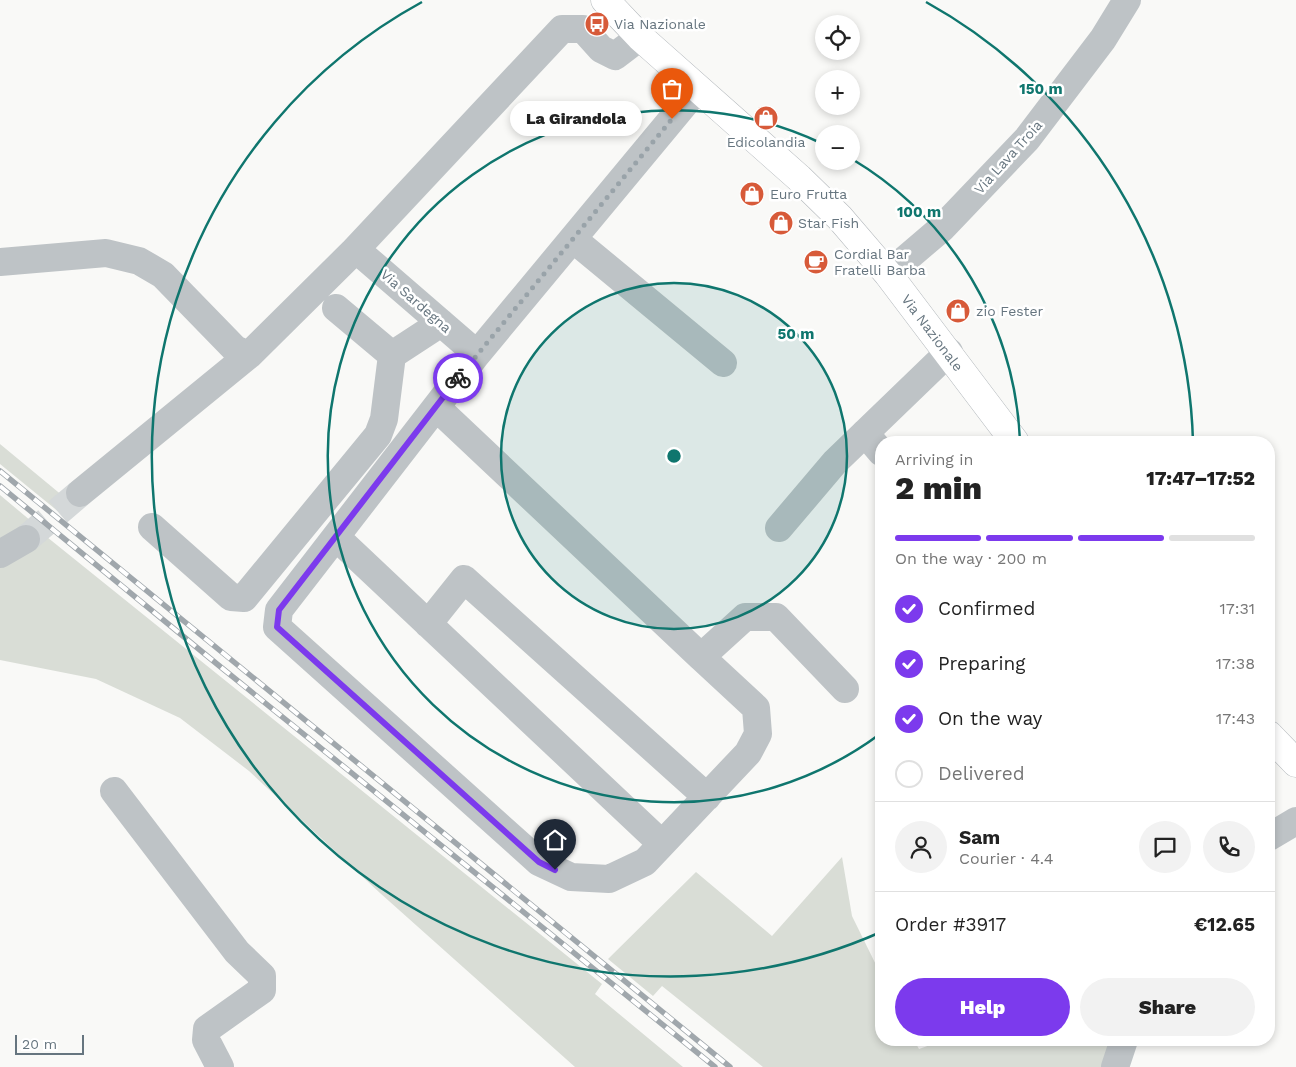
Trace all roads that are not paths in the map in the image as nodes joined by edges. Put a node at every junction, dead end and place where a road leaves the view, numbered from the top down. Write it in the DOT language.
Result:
graph roads {
  1 [pos="605,0"];
  2 [pos="1127,0"];
  3 [pos="640,37"];
  4 [pos="697,89"];
  5 [pos="573,239"];
  6 [pos="367,259"];
  7 [pos="0,262"];
  8 [pos="888,274"];
  9 [pos="336,308"];
  10 [pos="441,323"];
  11 [pos="948,352"];
  12 [pos="477,354"];
  13 [pos="249,355"];
  14 [pos="392,355"];
  15 [pos="723,363"];
  16 [pos="436,407"];
  17 [pos="879,436"];
  18 [pos="1011,436"];
  19 [pos="873,443"];
  20 [pos="80,493"];
  21 [pos="152,527"];
  22 [pos="779,528"];
  23 [pos="336,536"];
  24 [pos="26,539"];
  25 [pos="0,554"];
  26 [pos="428,624"];
  27 [pos="701,657"];
  28 [pos="845,689"];
  29 [pos="1275,741"];
  30 [pos="1296,763"];
  31 [pos="114,791"];
  32 [pos="707,797"];
  33 [pos="1296,821"];
  34 [pos="1275,833"];
  35 [pos="662,844"];
  36 [pos="1122,1046"];
  37 [pos="220,1067"];
  38 [pos="1115,1067"];
  1 -- 3 [label="main road, Via Nazionale"];
  2 -- 8 [label="street, Via Lava Troia"];
  3 -- 4 [label="main road, Via Nazionale"];
  3 -- 13 [label="street"];
  4 -- 5 [label="street"];
  4 -- 8 [label="main road, Via Nazionale"];
  5 -- 12 [label="street"];
  5 -- 15 [label="street"];
  6 -- 10 [label="street, Via Sardegna"];
  7 -- 13 [label="street"];
  8 -- 11 [label="main road, Via Nazionale"];
  9 -- 14 [label="street"];
  10 -- 12 [label="street, Via Sardegna"];
  10 -- 14 [label="street"];
  11 -- 17 [label="street"];
  11 -- 18 [label="main road, Via Nazionale"];
  12 -- 16 [label="street"];
  13 -- 20 [label="street"];
  14 -- 21 [label="street"];
  16 -- 23 [label="street"];
  16 -- 27 [label="street"];
  19 -- 22 [label="street"];
  23 -- 26 [label="street"];
  23 -- 35 [label="street"];
  24 -- 25 [label="street"];
  26 -- 32 [label="street"];
  26 -- 35 [label="street"];
  27 -- 28 [label="street"];
  27 -- 32 [label="street"];
  29 -- 30 [label="main road"];
  31 -- 37 [label="street"];
  32 -- 35 [label="street"];
  33 -- 34 [label="street"];
  36 -- 38 [label="street"];
}
